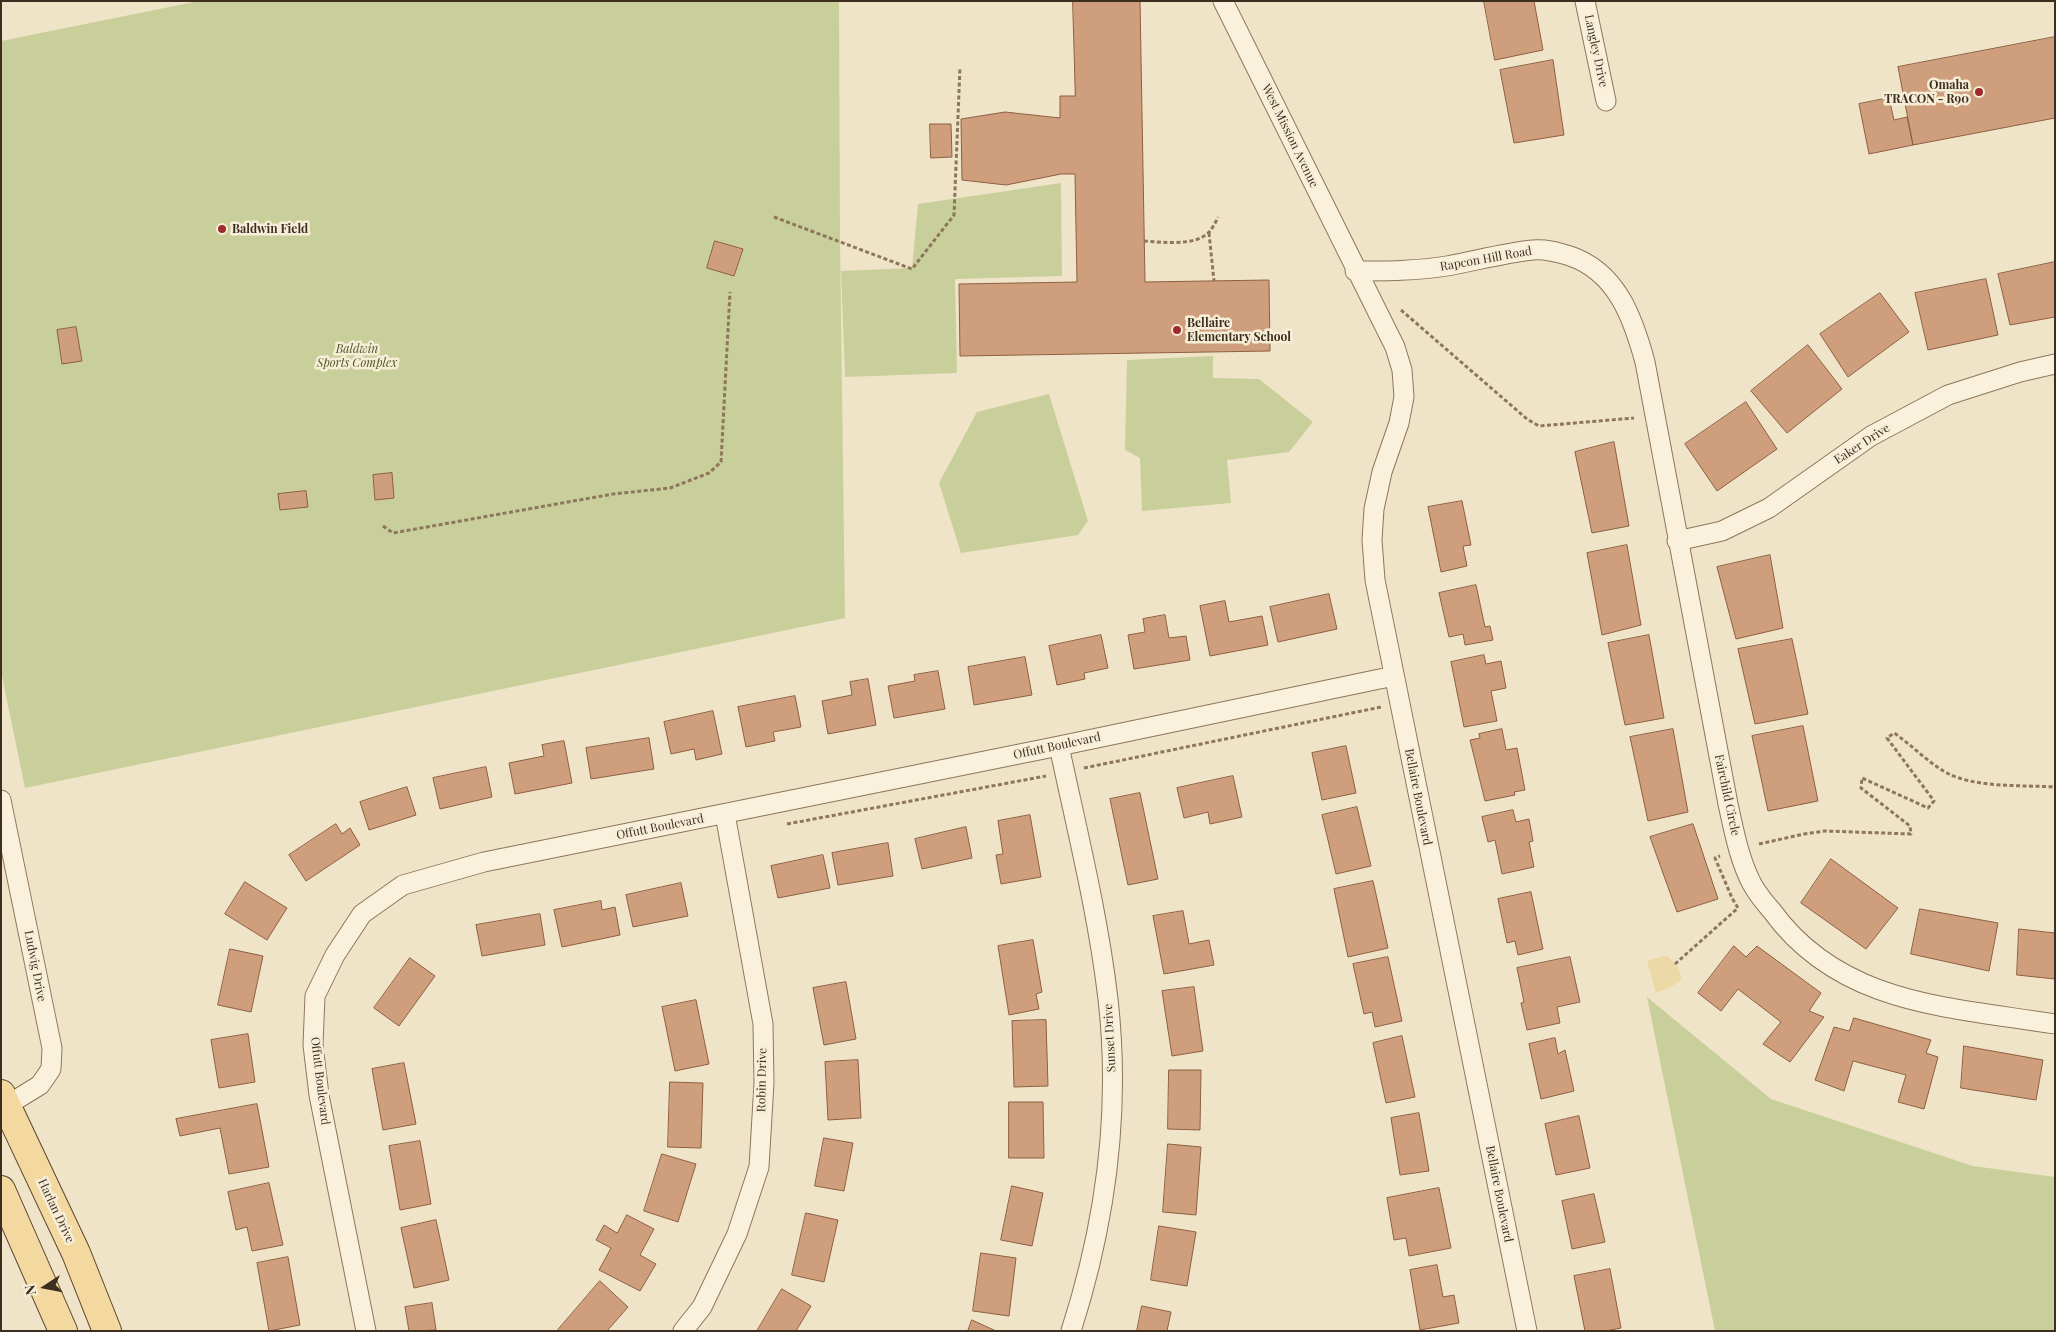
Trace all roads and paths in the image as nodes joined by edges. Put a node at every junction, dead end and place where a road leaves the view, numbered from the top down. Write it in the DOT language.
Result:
graph roads {
  1 [pos="1223,1"];
  2 [pos="1585,1"];
  3 [pos="960,67"];
  4 [pos="1606,101"];
  5 [pos="774,217"];
  6 [pos="1218,217"];
  7 [pos="1210,233"];
  8 [pos="1144,241"];
  9 [pos="1355,271"];
  10 [pos="1214,281"];
  11 [pos="730,292"];
  12 [pos="1400,309"];
  13 [pos="1645,362"];
  14 [pos="2055,364"];
  15 [pos="1617,420"];
  16 [pos="383,526"];
  17 [pos="1678,541"];
  18 [pos="1394,676"];
  19 [pos="1059,746"];
  20 [pos="2055,786"];
  21 [pos="1,800"];
  22 [pos="725,814"];
  23 [pos="1738,850"];
  24 [pos="1738,908"];
  25 [pos="1675,964"];
  26 [pos="2055,1024"];
  27 [pos="3,1103"];
  28 [pos="1,1190"];
  29 [pos="64,1331"];
  30 [pos="107,1331"];
  31 [pos="366,1331"];
  32 [pos="683,1331"];
  33 [pos="1072,1331"];
  34 [pos="1527,1331"];
  1 -- 9 [label="street, West Mission Avenue"];
  2 -- 4 [label="street, Langley Drive"];
  3 -- 5 [label="path"];
  6 -- 7 [label="path"];
  7 -- 8 [label="path"];
  7 -- 10 [label="path"];
  9 -- 13 [label="street, Rapcon Hill Road"];
  9 -- 18 [label="street, Bellaire Boulevard"];
  11 -- 16 [label="path"];
  12 -- 15 [label="path"];
  13 -- 17 [label="street, Fairchild Circle"];
  14 -- 17 [label="street, Eaker Drive"];
  17 -- 23 [label="street, Fairchild Circle"];
  18 -- 19 [label="street, Offutt Boulevard"];
  18 -- 34 [label="street, Bellaire Boulevard"];
  19 -- 22 [label="street, Offutt Boulevard"];
  19 -- 33 [label="street, Sunset Drive"];
  20 -- 23 [label="path"];
  21 -- 27 [label="street, Ludwig Drive"];
  22 -- 31 [label="street, Offutt Boulevard"];
  22 -- 32 [label="street, Robin Drive"];
  23 -- 26 [label="street, Fairchild Circle"];
  24 -- 25 [label="path"];
  27 -- 30 [label="main road, Harlan Drive"];
  28 -- 29 [label="main road"];
}
